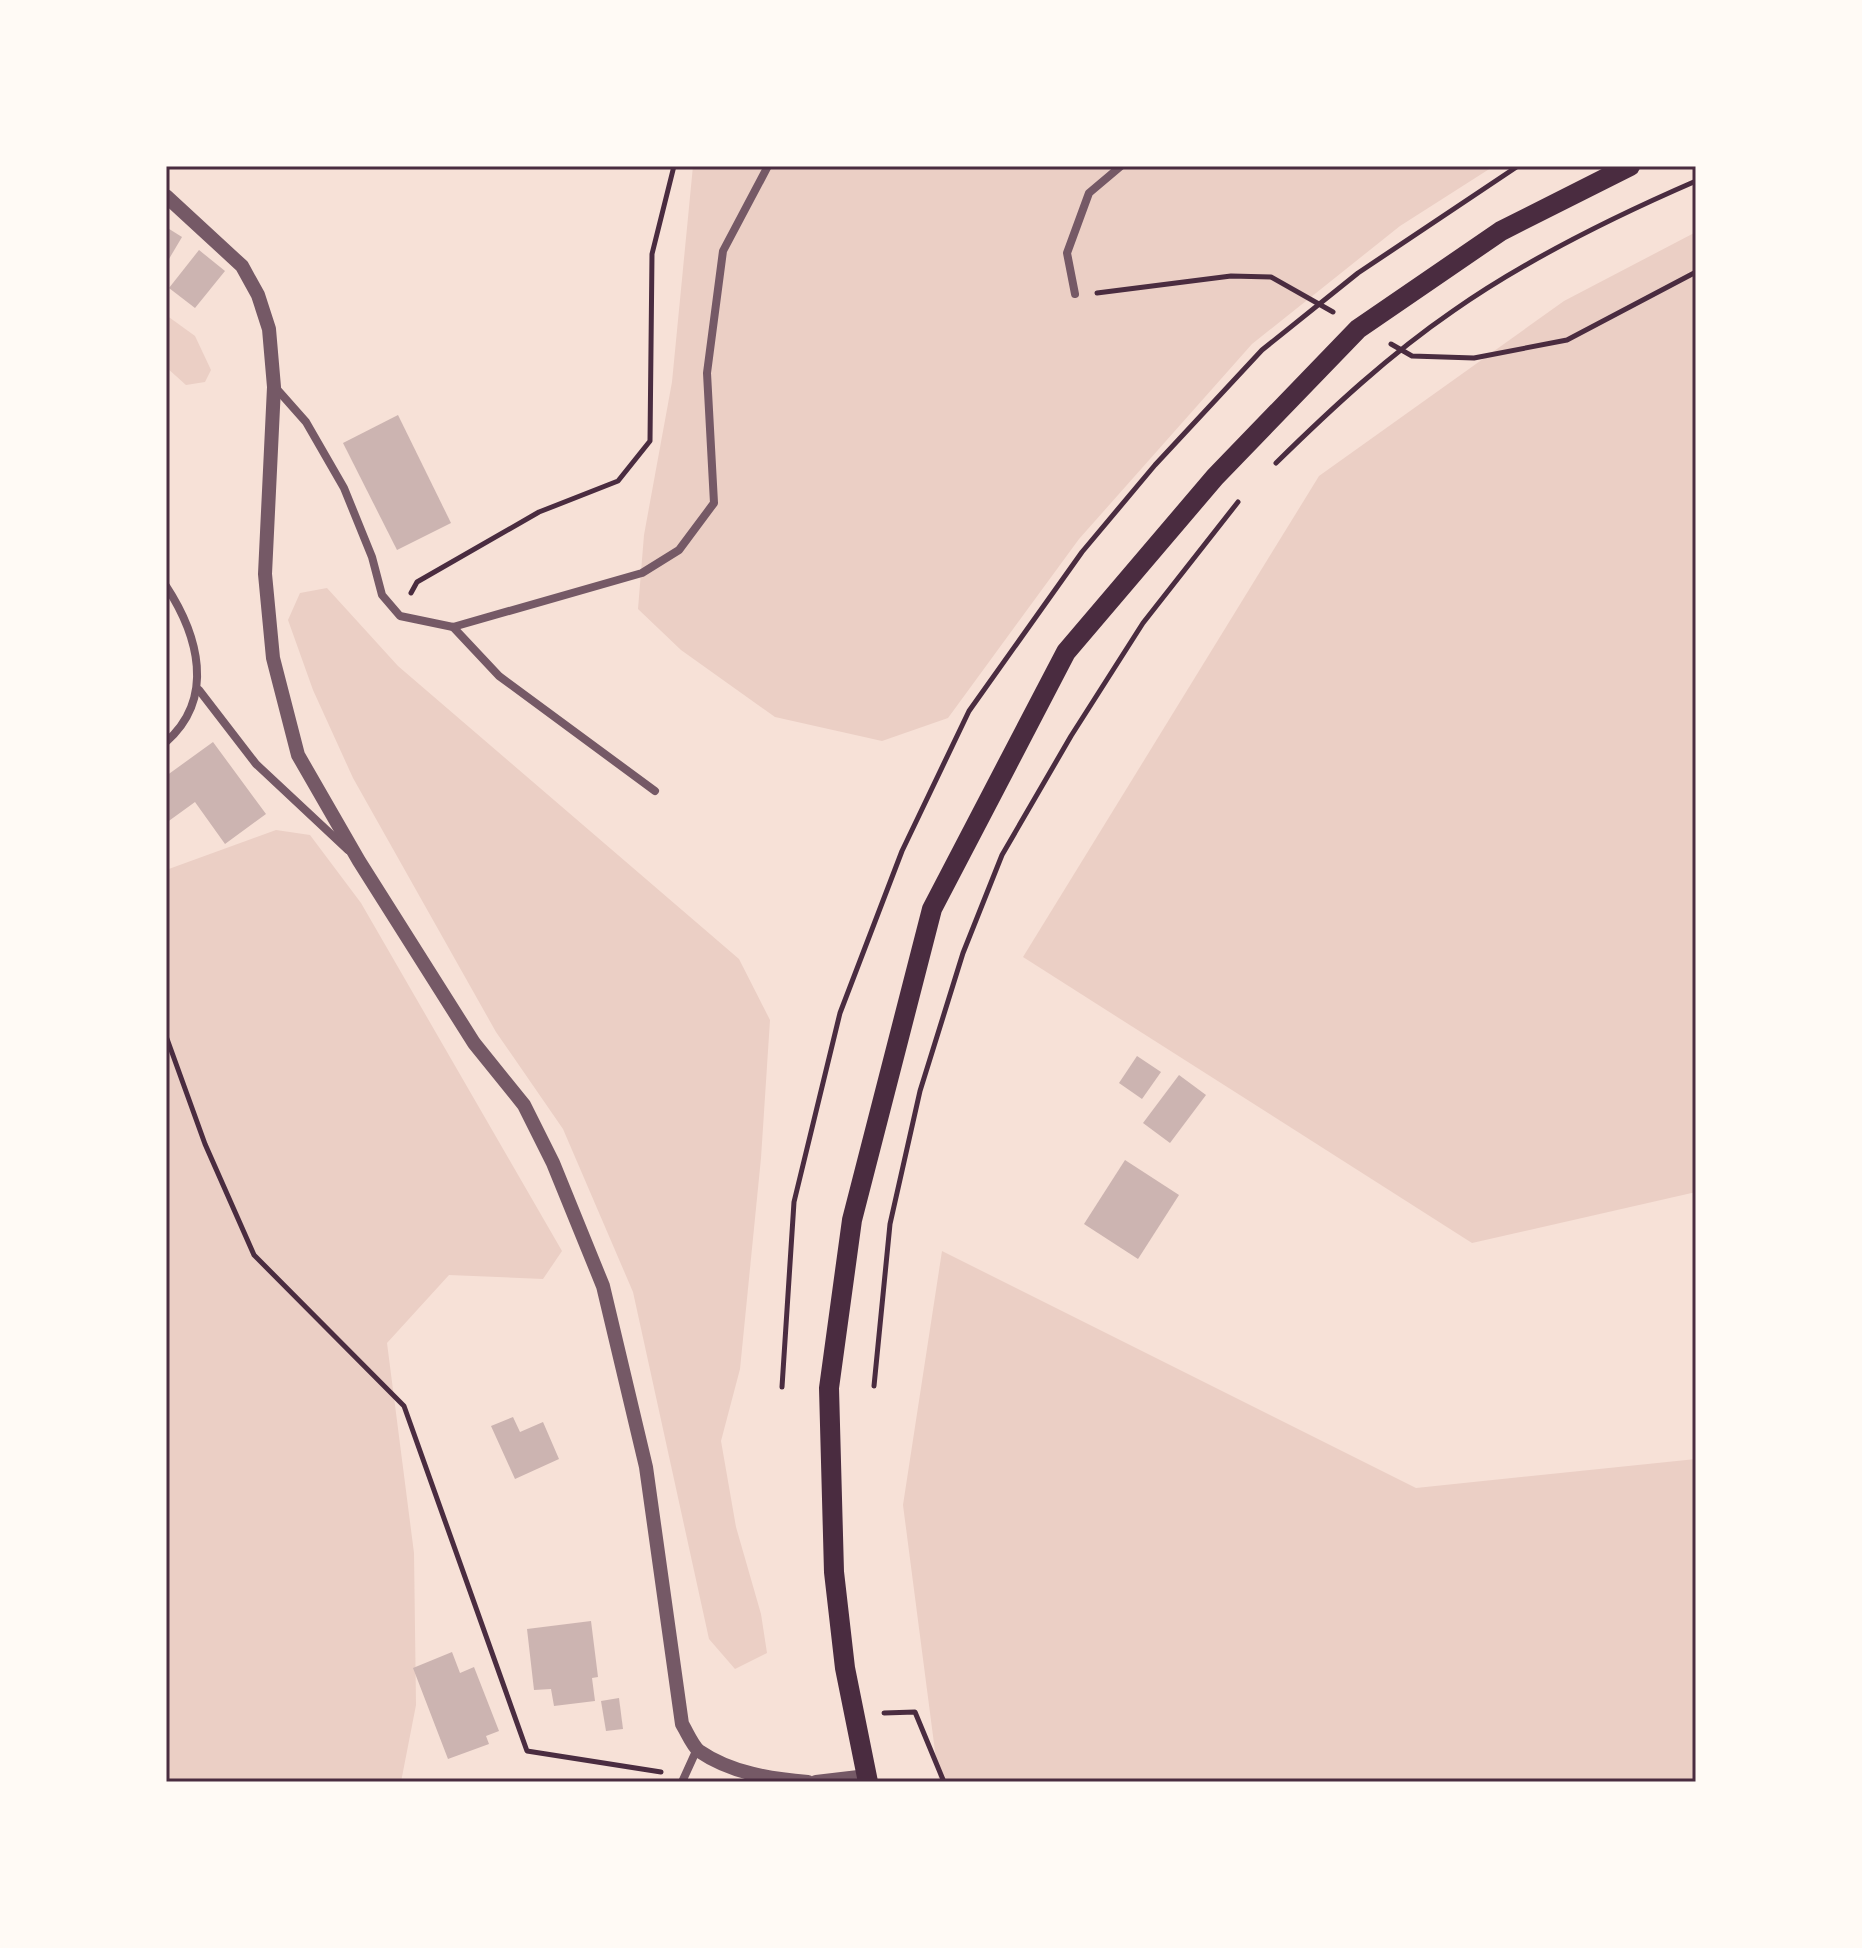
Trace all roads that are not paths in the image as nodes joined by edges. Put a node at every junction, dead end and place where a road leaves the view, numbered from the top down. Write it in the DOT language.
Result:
graph roads {
  1 [pos="768,166"];
  2 [pos="1121,166"];
  3 [pos="1630,166"];
  4 [pos="166,196"];
  5 [pos="1075,294"];
  6 [pos="274,387"];
  7 [pos="166,586"];
  8 [pos="453,627"];
  9 [pos="199,690"];
  10 [pos="166,742"];
  11 [pos="655,791"];
  12 [pos="359,861"];
  13 [pos="697,1749"];
  14 [pos="682,1779"];
  15 [pos="867,1779"];
  16 [pos="808,1782"];
  17 [pos="816,1782"];
  1 -- 8 [label="street"];
  2 -- 5 [label="street"];
  3 -- 15 [label="main road"];
  4 -- 6 [label="street"];
  6 -- 8 [label="street"];
  6 -- 12 [label="street"];
  7 -- 9 [label="street"];
  8 -- 11 [label="street"];
  9 -- 10 [label="street"];
  9 -- 12 [label="street"];
  12 -- 13 [label="street"];
  13 -- 14 [label="street"];
  13 -- 16 [label="street"];
  15 -- 17 [label="street"];
}
